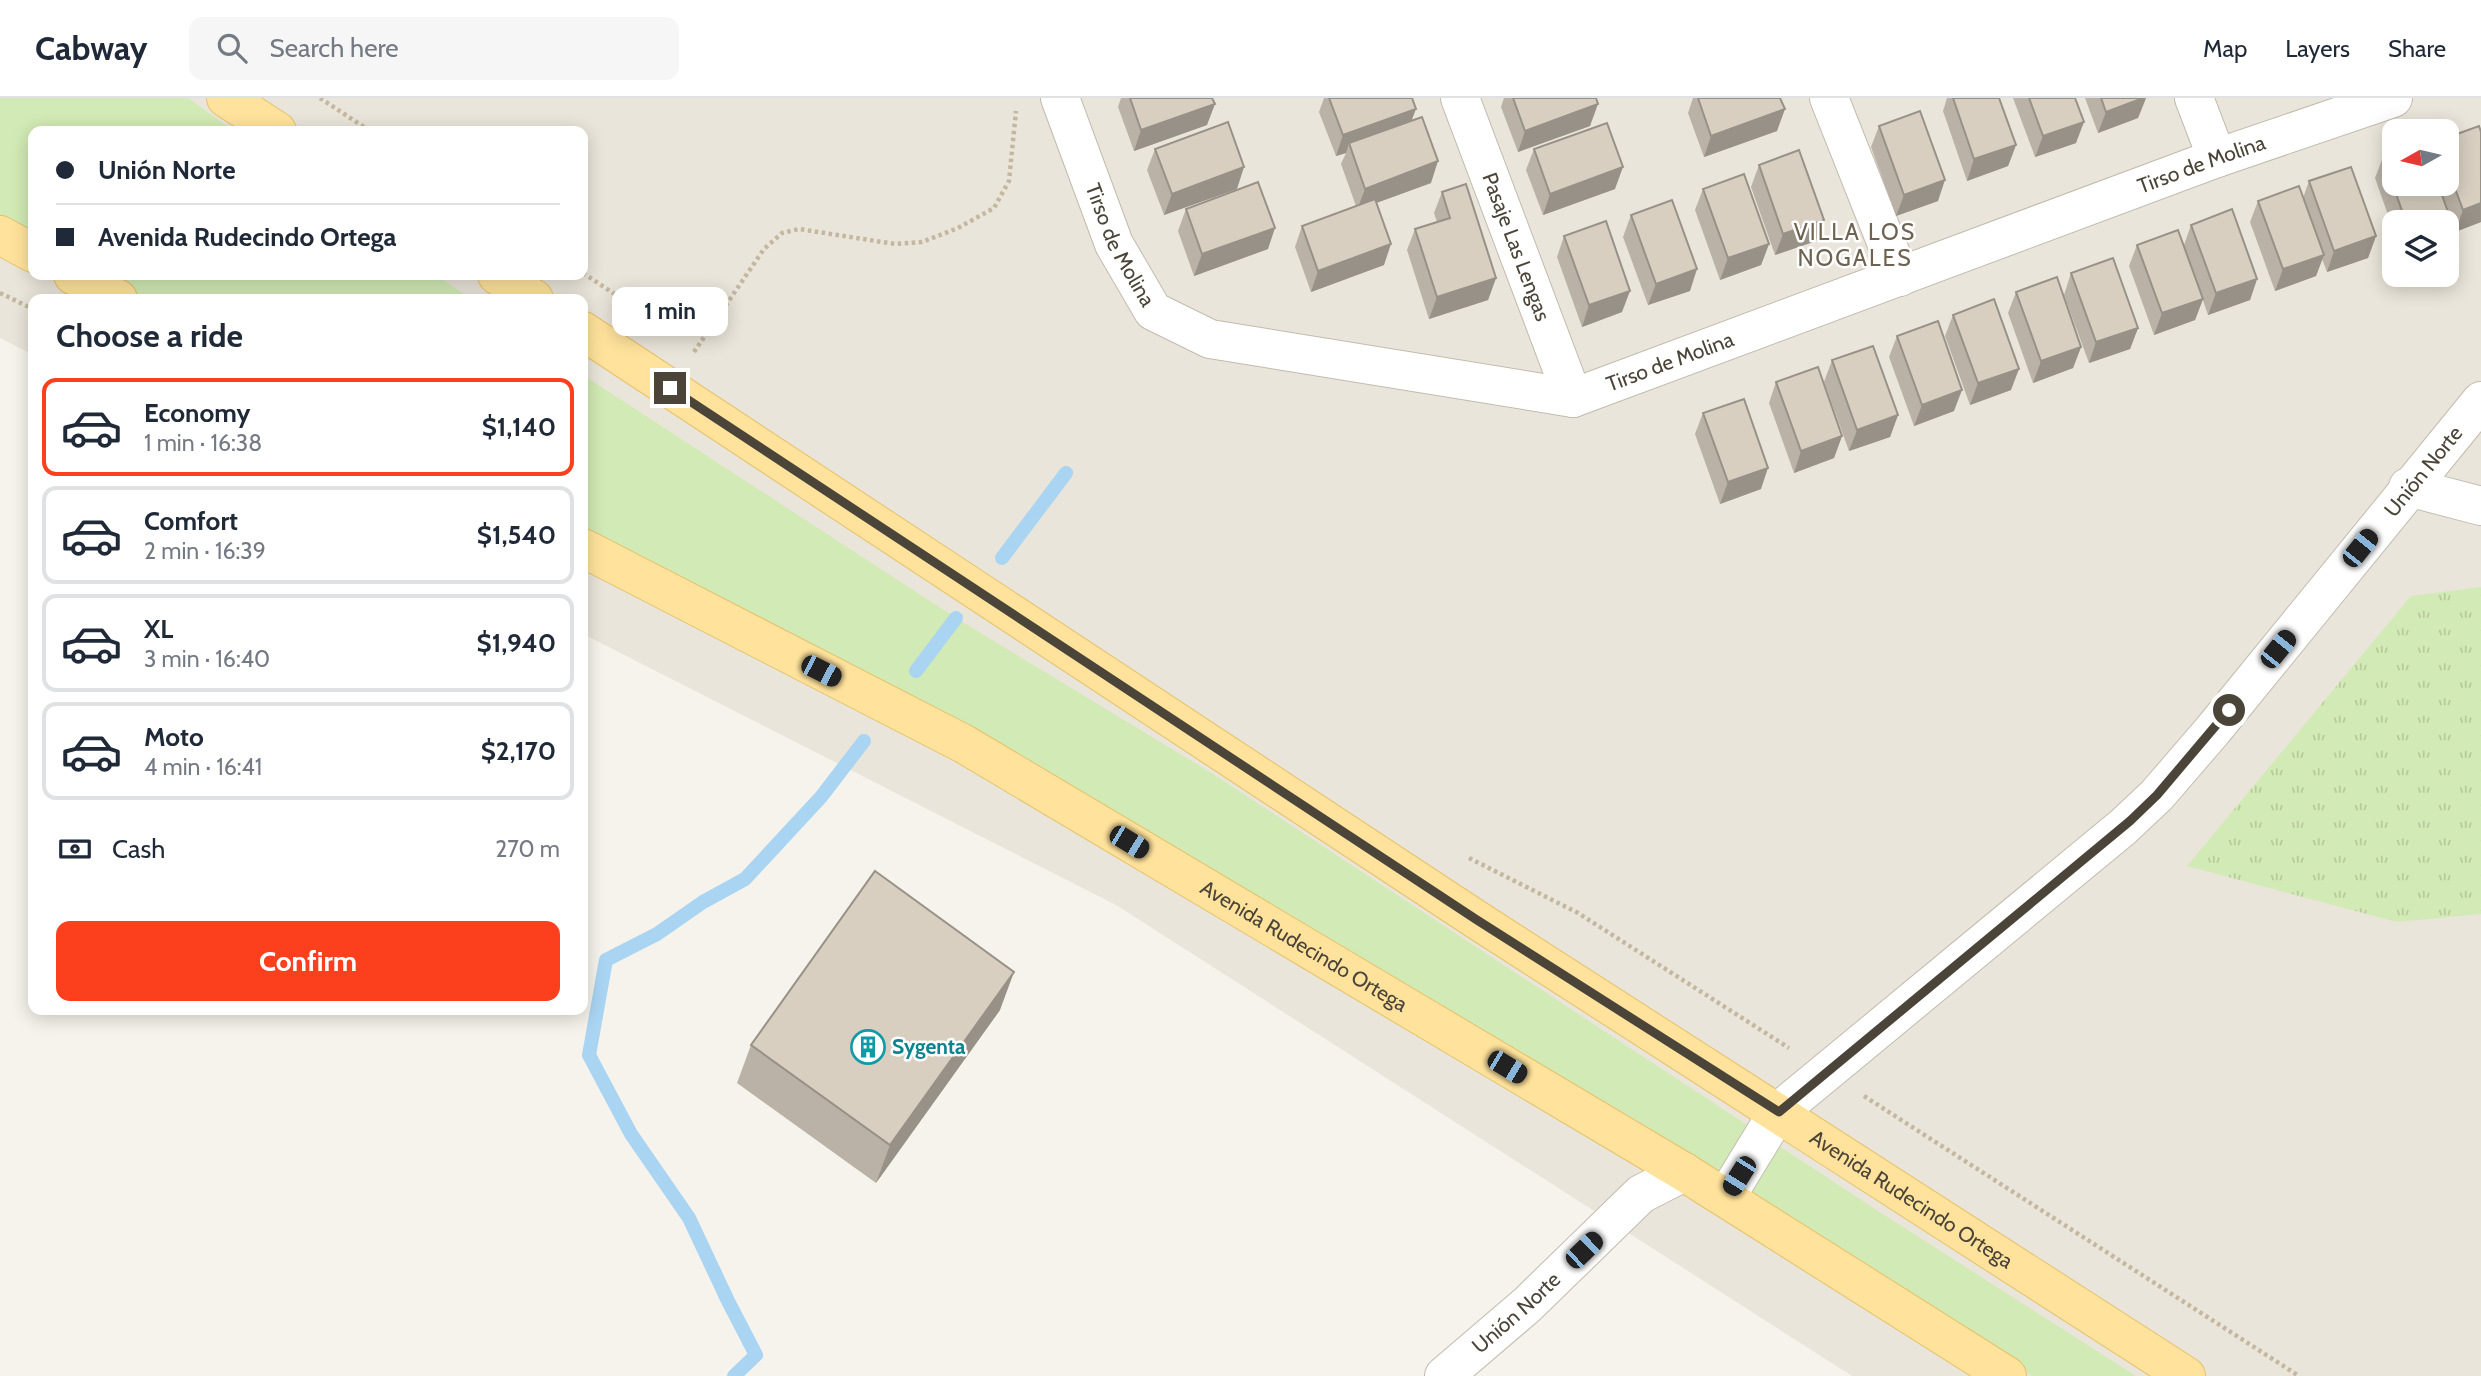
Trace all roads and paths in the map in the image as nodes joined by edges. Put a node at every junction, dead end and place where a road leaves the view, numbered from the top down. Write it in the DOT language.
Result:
graph roads {
  1 [pos="226,98"];
  2 [pos="320,98"];
  3 [pos="1017,98"];
  4 [pos="1059,98"];
  5 [pos="1460,98"];
  6 [pos="1829,98"];
  7 [pos="2194,98"];
  8 [pos="2393,98"];
  9 [pos="269,126"];
  10 [pos="362,126"];
  11 [pos="2217,158"];
  12 [pos="0,235"];
  13 [pos="28,250"];
  14 [pos="588,276"];
  15 [pos="1900,277"];
  16 [pos="82,280"];
  17 [pos="505,280"];
  18 [pos="0,293"];
  19 [pos="109,294"];
  20 [pos="526,294"];
  21 [pos="28,307"];
  22 [pos="662,326"];
  23 [pos="588,334"];
  24 [pos="685,341"];
  25 [pos="696,349"];
  26 [pos="708,356"];
  27 [pos="670,388"];
  28 [pos="1573,398"];
  29 [pos="2481,401"];
  30 [pos="2408,488"];
  31 [pos="2481,506"];
  32 [pos="588,551"];
  33 [pos="1458,853"];
  34 [pos="1827,1072"];
  35 [pos="1779,1112"];
  36 [pos="1684,1172"];
  37 [pos="1726,1197"];
  38 [pos="1444,1376"];
  39 [pos="2007,1376"];
  40 [pos="2186,1376"];
  41 [pos="2299,1376"];
  1 -- 9 [label="main road"];
  2 -- 10 [label="path"];
  3 -- 25 [label="path"];
  4 -- 28 [label="street, Tirso de Molina"];
  5 -- 28 [label="street, Pasaje Las Lengas"];
  6 -- 15 [label="street"];
  7 -- 11 [label="street"];
  8 -- 11 [label="street, Tirso de Molina"];
  11 -- 15 [label="street, Tirso de Molina"];
  12 -- 13 [label="main road"];
  14 -- 22 [label="path"];
  15 -- 28 [label="street, Tirso de Molina"];
  16 -- 19 [label="main road"];
  17 -- 20 [label="main road"];
  18 -- 21 [label="path"];
  23 -- 27 [label="main road, Avenida Rudecindo Ortega"];
  24 -- 25 [label="path"];
  25 -- 26 [label="path"];
  25 -- 27 [label="path"];
  27 -- 35 [label="main road, Avenida Rudecindo Ortega"];
  29 -- 30 [label="street, Unión Norte"];
  30 -- 31 [label="street"];
  30 -- 34 [label="street, Unión Norte"];
  32 -- 36 [label="main road, Avenida Rudecindo Ortega"];
  33 -- 34 [label="path"];
  34 -- 35 [label="street, Unión Norte"];
  34 -- 41 [label="path"];
  35 -- 37 [label="street, Unión Norte"];
  35 -- 40 [label="main road, Avenida Rudecindo Ortega"];
  36 -- 37 [label="main road, Avenida Rudecindo Ortega"];
  36 -- 38 [label="street, Unión Norte"];
  37 -- 39 [label="main road, Avenida Rudecindo Ortega"];
}
